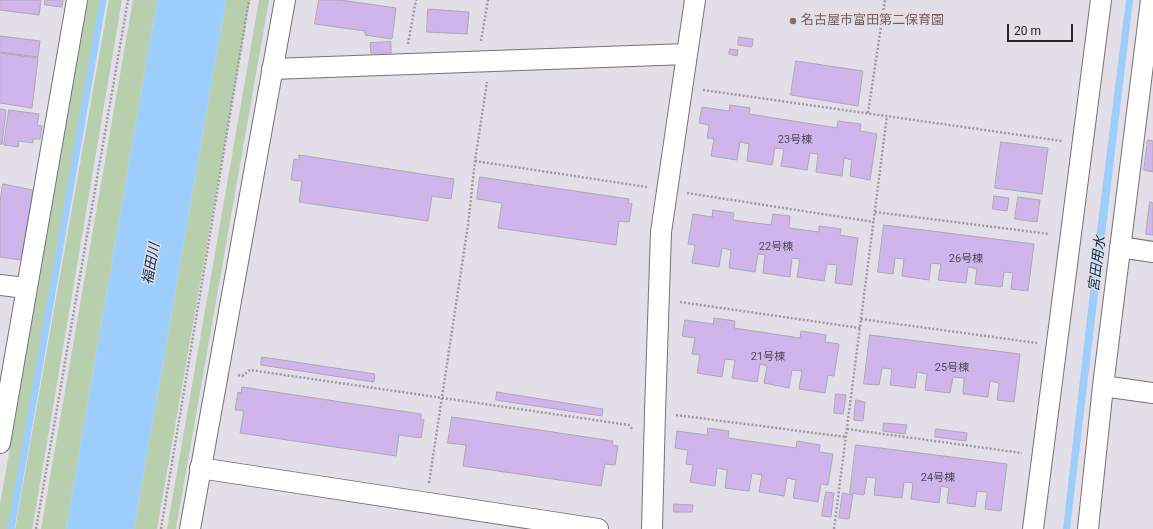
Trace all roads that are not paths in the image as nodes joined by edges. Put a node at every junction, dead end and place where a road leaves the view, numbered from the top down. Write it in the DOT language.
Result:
graph roads {
  1 [pos="77,0"];
  2 [pos="285,0"];
  3 [pos="695,0"];
  4 [pos="1101,0"];
  5 [pos="1151,0"];
  6 [pos="687,54"];
  7 [pos="272,69"];
  8 [pos="1146,106"];
  9 [pos="1120,247"];
  10 [pos="1153,252"];
  11 [pos="0,285"];
  12 [pos="26,288"];
  13 [pos="1103,386"];
  14 [pos="1153,394"];
  15 [pos="0,442"];
  16 [pos="200,468"];
  17 [pos="190,529"];
  18 [pos="598,529"];
  19 [pos="652,529"];
  20 [pos="1033,529"];
  21 [pos="1088,529"];
  1 -- 12 [label="street"];
  2 -- 7 [label="street"];
  3 -- 6 [label="street"];
  4 -- 20 [label="street"];
  5 -- 8 [label="street"];
  6 -- 7 [label="street"];
  6 -- 19 [label="street"];
  7 -- 16 [label="street"];
  8 -- 9 [label="street"];
  9 -- 10 [label="street"];
  9 -- 13 [label="street"];
  11 -- 12 [label="street"];
  12 -- 15 [label="street"];
  13 -- 14 [label="street"];
  13 -- 21 [label="street"];
  16 -- 17 [label="street"];
  16 -- 18 [label="street"];
}
